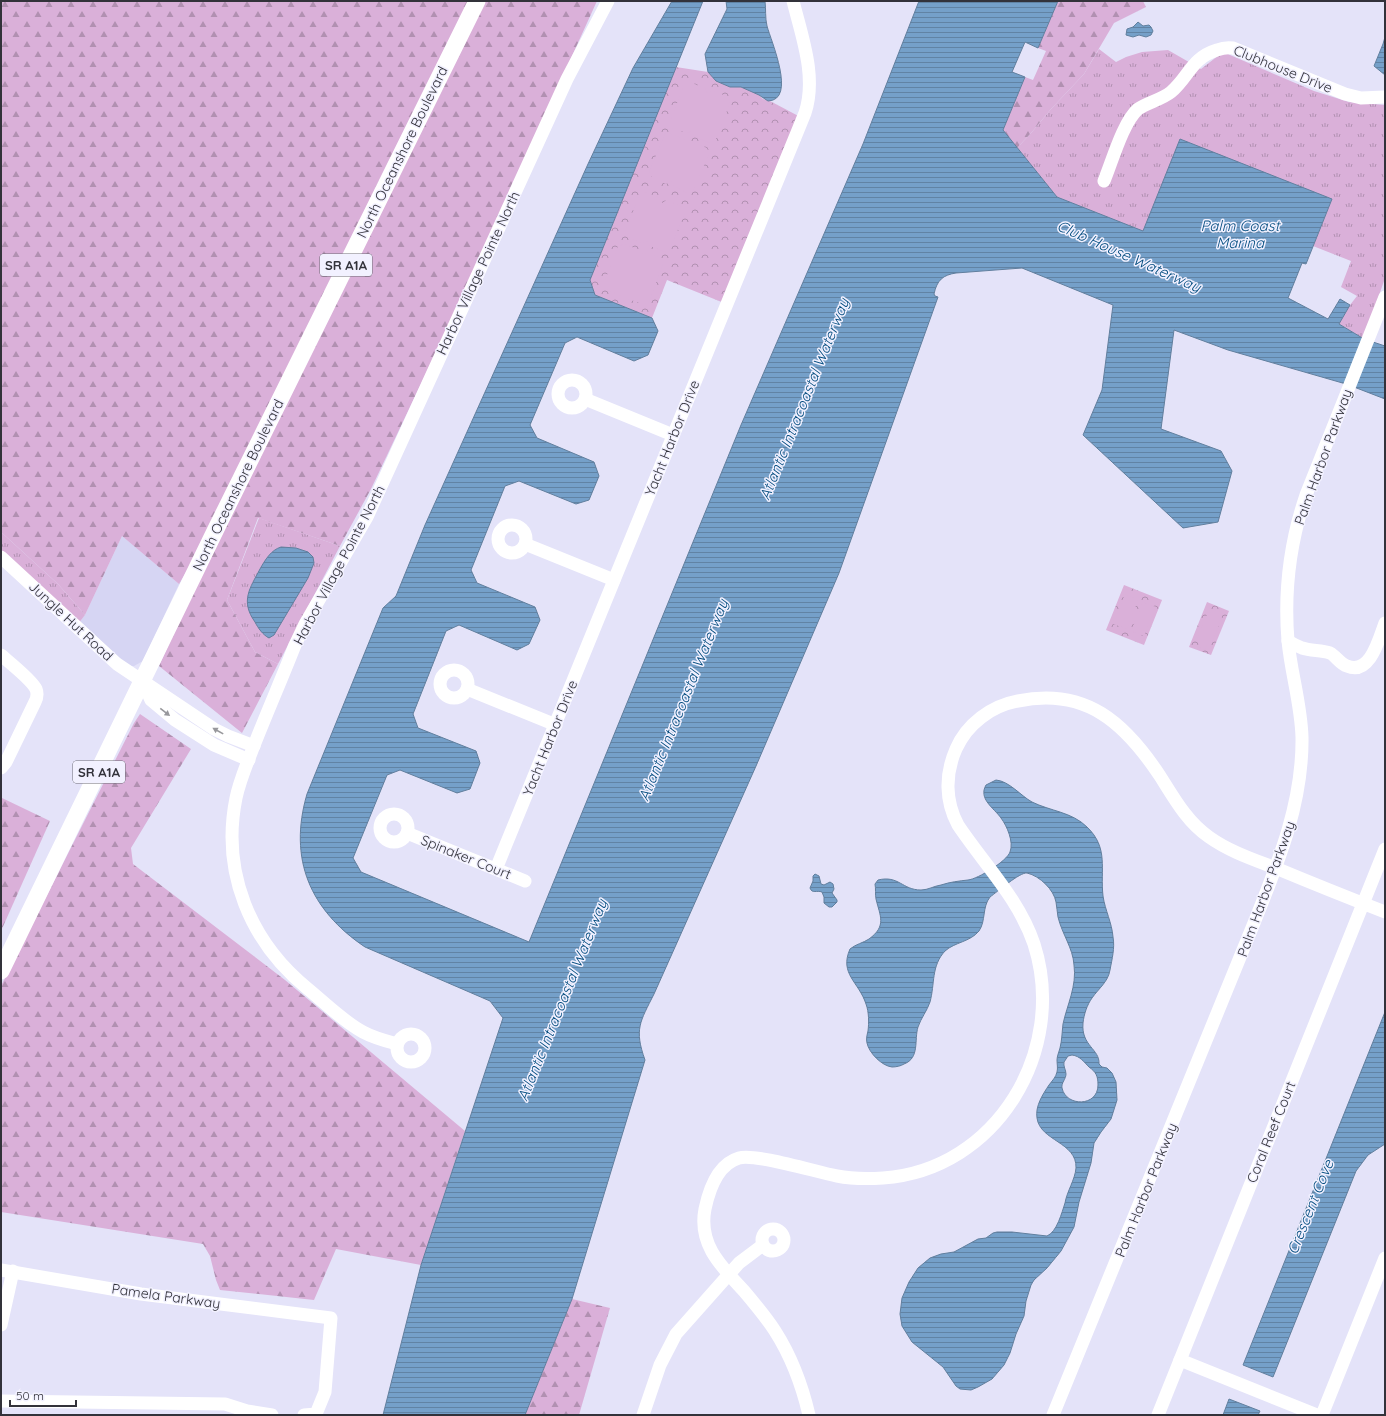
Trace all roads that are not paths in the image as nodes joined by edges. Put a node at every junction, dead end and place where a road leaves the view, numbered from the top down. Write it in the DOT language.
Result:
graph roads {
  1 [pos="477,1"];
  2 [pos="608,1"];
  3 [pos="793,1"];
  4 [pos="1385,97"];
  5 [pos="1104,181"];
  6 [pos="1385,297"];
  7 [pos="585,399"];
  8 [pos="673,435"];
  9 [pos="525,544"];
  10 [pos="1,557"];
  11 [pos="614,580"];
  12 [pos="1385,623"];
  13 [pos="1288,641"];
  14 [pos="1,655"];
  15 [pos="143,682"];
  16 [pos="467,689"];
  17 [pos="556,725"];
  18 [pos="254,746"];
  19 [pos="248,760"];
  20 [pos="1,768"];
  21 [pos="407,833"];
  22 [pos="1385,849"];
  23 [pos="1276,868"];
  24 [pos="496,869"];
  25 [pos="525,881"];
  26 [pos="1363,904"];
  27 [pos="1385,912"];
  28 [pos="1,968"];
  29 [pos="397,1044"];
  30 [pos="763,1246"];
  31 [pos="1385,1258"];
  32 [pos="7,1270"];
  33 [pos="728,1275"];
  34 [pos="1,1325"];
  35 [pos="1180,1360"];
  36 [pos="1,1401"];
  37 [pos="310,1414"];
  38 [pos="272,1415"];
  39 [pos="643,1415"];
  40 [pos="809,1415"];
  41 [pos="1053,1415"];
  42 [pos="1158,1415"];
  43 [pos="1317,1415"];
  44 [pos="1322,1415"];
  1 -- 15 [label="main road, North Oceanshore Boulevard / SR A1A"];
  2 -- 18 [label="street, Harbor Village Pointe North"];
  3 -- 8 [label="street, Yacht Harbor Drive"];
  4 -- 5 [label="street, Clubhouse Drive"];
  6 -- 13 [label="street, Palm Harbor Parkway"];
  7 -- 8 [label="street"];
  8 -- 11 [label="street, Yacht Harbor Drive"];
  9 -- 11 [label="street"];
  10 -- 15 [label="street, Jungle Hut Road"];
  11 -- 17 [label="street, Yacht Harbor Drive"];
  12 -- 13 [label="street"];
  13 -- 23 [label="street, Palm Harbor Parkway"];
  14 -- 20 [label="street"];
  18 -- 15 [label="street, Jungle Hut Road, one-way"];
  15 -- 19 [label="street, one-way"];
  15 -- 28 [label="main road, North Oceanshore Boulevard / SR A1A"];
  16 -- 17 [label="street"];
  17 -- 24 [label="street, Yacht Harbor Drive"];
  18 -- 19 [label="street, Harbor Village Pointe North"];
  19 -- 29 [label="street, Harbor Village Pointe North"];
  21 -- 24 [label="street, Spinaker Court"];
  22 -- 26 [label="street, Coral Reef Court"];
  23 -- 26 [label="street"];
  23 -- 33 [label="street"];
  23 -- 41 [label="street, Palm Harbor Parkway"];
  24 -- 25 [label="street, Spinaker Court"];
  26 -- 27 [label="street"];
  26 -- 35 [label="street, Coral Reef Court"];
  30 -- 33 [label="street"];
  31 -- 44 [label="street"];
  32 -- 34 [label="street"];
  32 -- 37 [label="street, Pamela Parkway"];
  33 -- 39 [label="street"];
  33 -- 40 [label="street"];
  35 -- 42 [label="street, Coral Reef Court"];
  35 -- 43 [label="street"];
  36 -- 38 [label="street"];
}
